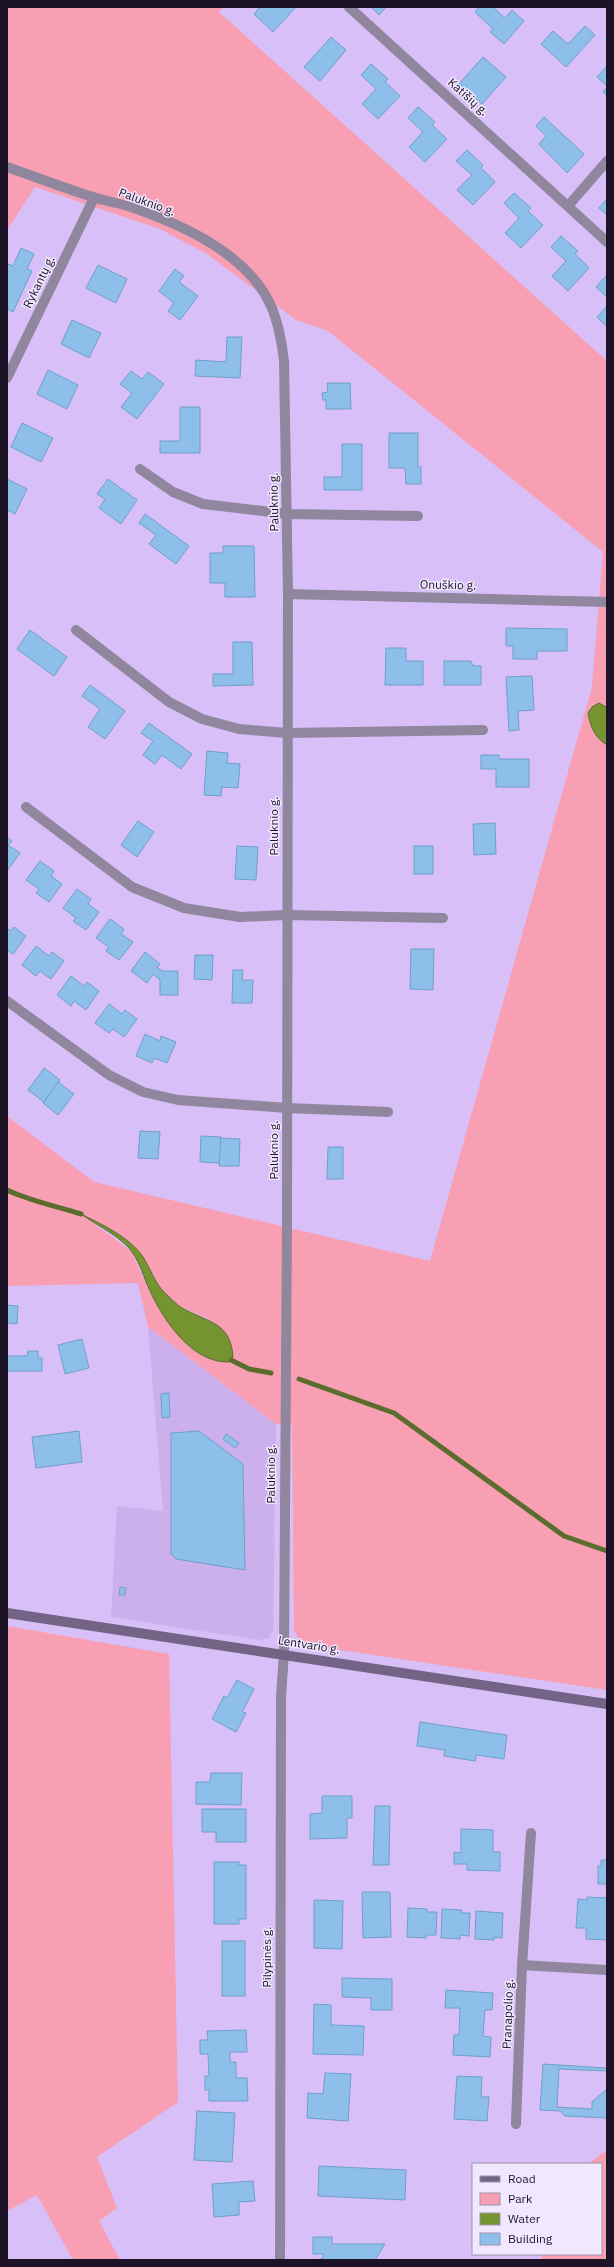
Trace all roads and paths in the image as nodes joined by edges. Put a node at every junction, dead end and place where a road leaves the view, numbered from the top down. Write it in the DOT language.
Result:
graph roads {
  1 [pos="349,7"];
  2 [pos="607,161"];
  3 [pos="7,167"];
  4 [pos="94,198"];
  5 [pos="568,206"];
  6 [pos="607,242"];
  7 [pos="7,378"];
  8 [pos="140,469"];
  9 [pos="288,514"];
  10 [pos="418,516"];
  11 [pos="288,594"];
  12 [pos="607,602"];
  13 [pos="76,630"];
  14 [pos="484,730"];
  15 [pos="287,733"];
  16 [pos="26,807"];
  17 [pos="287,915"];
  18 [pos="443,918"];
  19 [pos="7,1001"];
  20 [pos="287,1108"];
  21 [pos="388,1112"];
  22 [pos="7,1613"];
  23 [pos="284,1654"];
  24 [pos="607,1704"];
  25 [pos="531,1833"];
  26 [pos="522,1965"];
  27 [pos="607,1970"];
  28 [pos="516,2124"];
  29 [pos="280,2260"];
  1 -- 5 [label="street, Katišių g."];
  2 -- 5 [label="street"];
  3 -- 4 [label="street, Paluknio g."];
  4 -- 7 [label="street, Rykantų g."];
  4 -- 9 [label="street, Paluknio g."];
  5 -- 6 [label="street, Katišių g."];
  8 -- 9 [label="street"];
  9 -- 10 [label="street"];
  9 -- 11 [label="street, Paluknio g."];
  11 -- 12 [label="street, Onuškio g."];
  11 -- 15 [label="street, Paluknio g."];
  13 -- 15 [label="street"];
  14 -- 15 [label="street"];
  15 -- 17 [label="street, Paluknio g."];
  16 -- 17 [label="street"];
  17 -- 18 [label="street"];
  17 -- 20 [label="street, Paluknio g."];
  19 -- 20 [label="street"];
  20 -- 21 [label="street"];
  20 -- 23 [label="street, Paluknio g."];
  22 -- 23 [label="main road, Lentvario g."];
  23 -- 24 [label="main road, Lentvario g."];
  23 -- 29 [label="street, Pilypinės g."];
  25 -- 26 [label="street"];
  26 -- 27 [label="street, Pranapolio g."];
  26 -- 28 [label="street, Pranapolio g."];
}
